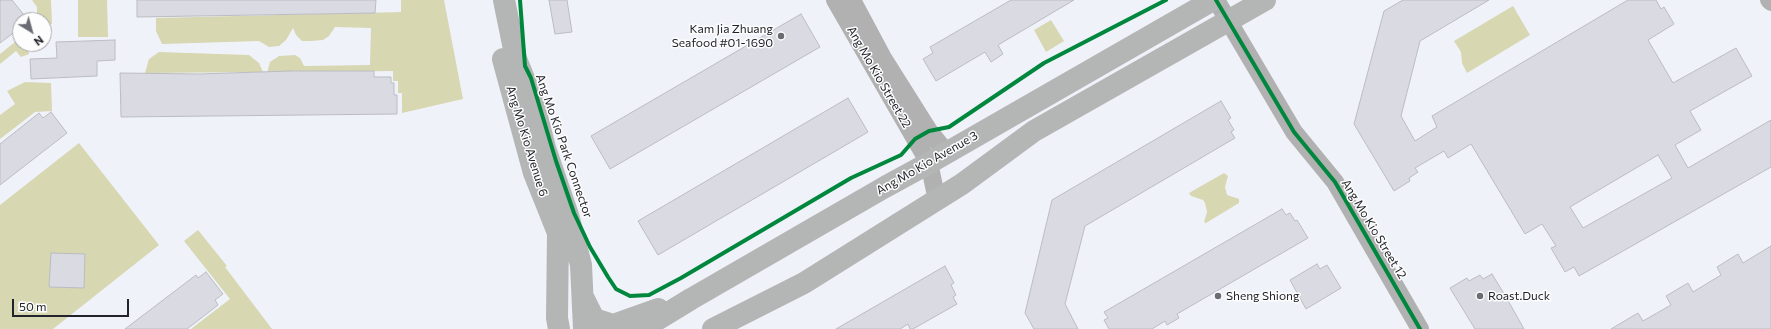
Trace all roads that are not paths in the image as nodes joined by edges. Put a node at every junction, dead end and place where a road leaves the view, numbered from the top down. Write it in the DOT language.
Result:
graph roads {
  1 [pos="492,0"];
  2 [pos="504,0"];
  3 [pos="835,0"];
  4 [pos="852,0"];
  5 [pos="1213,0"];
  6 [pos="1216,0"];
  7 [pos="1265,0"];
  8 [pos="1229,21"];
  9 [pos="1103,63"];
  10 [pos="1115,85"];
  11 [pos="938,158"];
  12 [pos="938,200"];
  13 [pos="778,295"];
  14 [pos="584,299"];
  15 [pos="691,299"];
  16 [pos="556,326"];
  17 [pos="584,329"];
  18 [pos="642,329"];
  19 [pos="713,329"];
  20 [pos="744,329"];
  21 [pos="1420,329"];
  1 -- 16 [label="main road, Ang Mo Kio Avenue 6"];
  2 -- 14 [label="main road, Ang Mo Kio Avenue 6"];
  3 -- 11 [label="street, Ang Mo Kio Street 22"];
  4 -- 11 [label="street, Ang Mo Kio Street 22"];
  5 -- 9 [label="main road, Ang Mo Kio Avenue 3"];
  6 -- 8 [label="street, Ang Mo Kio Street 12"];
  7 -- 8 [label="main road"];
  8 -- 10 [label="main road"];
  8 -- 21 [label="street, Ang Mo Kio Street 12"];
  9 -- 10 [label="main road"];
  9 -- 11 [label="main road, Ang Mo Kio Avenue 3"];
  10 -- 12 [label="main road"];
  11 -- 12 [label="street, Ang Mo Kio Street 22"];
  11 -- 15 [label="main road, Ang Mo Kio Avenue 3"];
  12 -- 13 [label="main road"];
  13 -- 19 [label="main road"];
  13 -- 20 [label="main road"];
  14 -- 15 [label="main road"];
  14 -- 17 [label="main road, Ang Mo Kio Avenue 6"];
  15 -- 18 [label="main road, Ang Mo Kio Avenue 3"];
}
